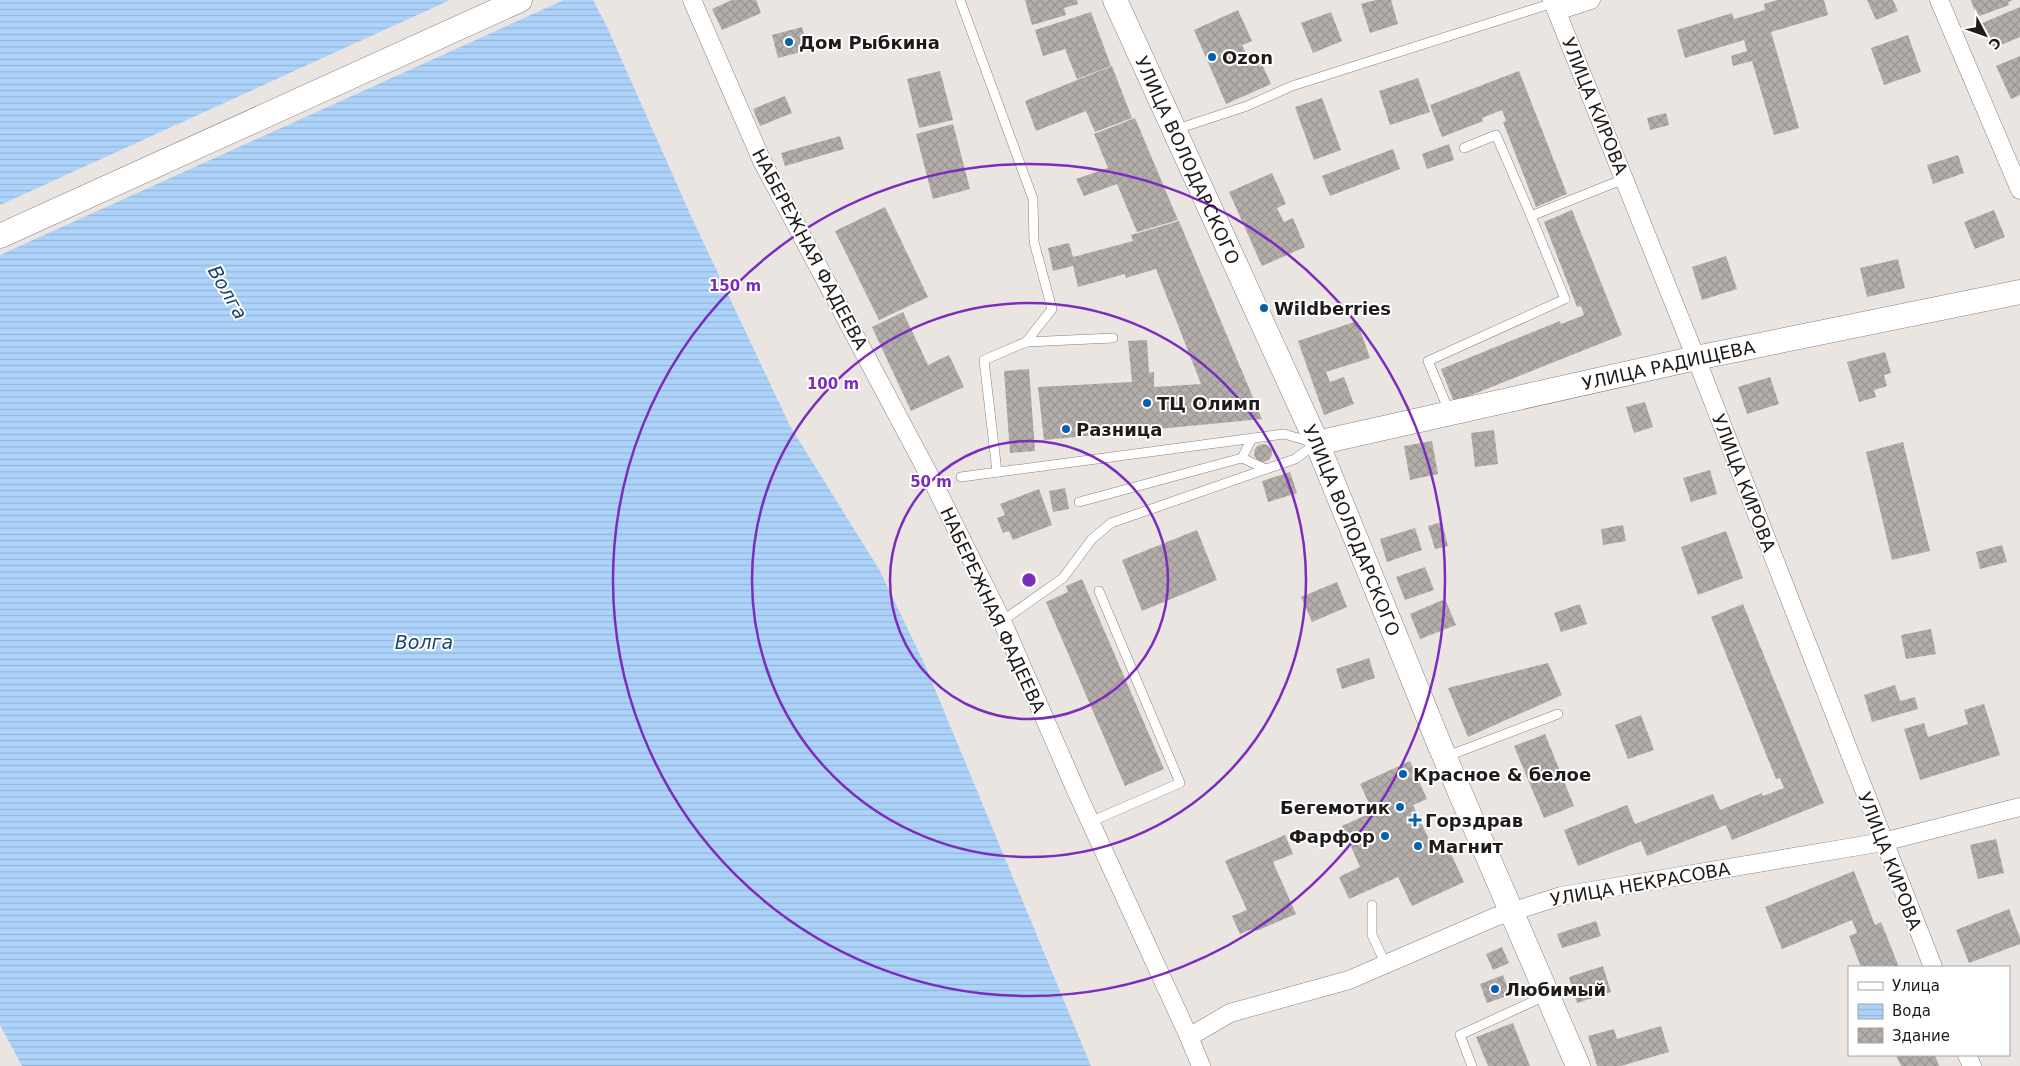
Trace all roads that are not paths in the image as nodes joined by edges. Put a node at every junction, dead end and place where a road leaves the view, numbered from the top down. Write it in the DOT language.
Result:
graph roads {
  1 [pos="520,0"];
  2 [pos="692,0"];
  3 [pos="960,0"];
  4 [pos="1115,0"];
  5 [pos="1591,0"];
  6 [pos="1939,0"];
  7 [pos="1554,5"];
  8 [pos="1174,130"];
  9 [pos="1464,148"];
  10 [pos="1624,179"];
  11 [pos="2020,190"];
  12 [pos="1531,216"];
  13 [pos="0,236"];
  14 [pos="2020,292"];
  15 [pos="1114,338"];
  16 [pos="1026,342"];
  17 [pos="1696,358"];
  18 [pos="1450,413"];
  19 [pos="1252,438"];
  20 [pos="1317,443"];
  21 [pos="1242,458"];
  22 [pos="1266,469"];
  23 [pos="997,472"];
  24 [pos="961,477"];
  25 [pos="1079,502"];
  26 [pos="1099,591"];
  27 [pos="1002,621"];
  28 [pos="1558,714"];
  29 [pos="1445,757"];
  30 [pos="2020,807"];
  31 [pos="1090,822"];
  32 [pos="1883,842"];
  33 [pos="1372,905"];
  34 [pos="1512,911"];
  35 [pos="1386,965"];
  36 [pos="1932,966"];
  37 [pos="1548,995"];
  38 [pos="1190,1037"];
  39 [pos="1201,1066"];
  40 [pos="1472,1066"];
  41 [pos="1578,1066"];
  1 -- 13 [label="main road"];
  2 -- 27 [label="street, НАБЕРЕЖНАЯ ФАДЕЕВА"];
  3 -- 16 [label="lane"];
  4 -- 8 [label="main road, УЛИЦА ВОЛОДАРСКОГО"];
  5 -- 7 [label="street"];
  6 -- 11 [label="street"];
  7 -- 8 [label="lane"];
  7 -- 10 [label="street, УЛИЦА КИРОВА"];
  8 -- 20 [label="main road, УЛИЦА ВОЛОДАРСКОГО"];
  9 -- 12 [label="lane"];
  10 -- 12 [label="lane"];
  10 -- 17 [label="street, УЛИЦА КИРОВА"];
  12 -- 18 [label="lane"];
  14 -- 17 [label="main road, УЛИЦА РАДИЩЕВА"];
  15 -- 16 [label="lane"];
  16 -- 23 [label="lane"];
  17 -- 18 [label="main road, УЛИЦА РАДИЩЕВА"];
  17 -- 32 [label="street, УЛИЦА КИРОВА"];
  18 -- 20 [label="main road, УЛИЦА РАДИЩЕВА"];
  19 -- 20 [label="lane"];
  19 -- 21 [label="lane"];
  19 -- 23 [label="lane"];
  20 -- 22 [label="lane"];
  20 -- 29 [label="main road, УЛИЦА ВОЛОДАРСКОГО"];
  21 -- 22 [label="lane"];
  21 -- 25 [label="lane"];
  22 -- 27 [label="lane"];
  23 -- 24 [label="lane"];
  26 -- 31 [label="lane"];
  27 -- 31 [label="street, НАБЕРЕЖНАЯ ФАДЕЕВА"];
  28 -- 29 [label="lane"];
  29 -- 34 [label="main road, УЛИЦА ВОЛОДАРСКОГО"];
  30 -- 32 [label="street, УЛИЦА НЕКРАСОВА"];
  31 -- 38 [label="street, НАБЕРЕЖНАЯ ФАДЕЕВА"];
  32 -- 34 [label="street, УЛИЦА НЕКРАСОВА"];
  32 -- 36 [label="street, УЛИЦА КИРОВА"];
  33 -- 35 [label="lane"];
  34 -- 35 [label="street, УЛИЦА НЕКРАСОВА"];
  34 -- 37 [label="main road, УЛИЦА ВОЛОДАРСКОГО"];
  35 -- 38 [label="street, УЛИЦА НЕКРАСОВА"];
  37 -- 40 [label="lane"];
  37 -- 41 [label="main road, УЛИЦА ВОЛОДАРСКОГО"];
  38 -- 39 [label="street, НАБЕРЕЖНАЯ ФАДЕЕВА"];
}
